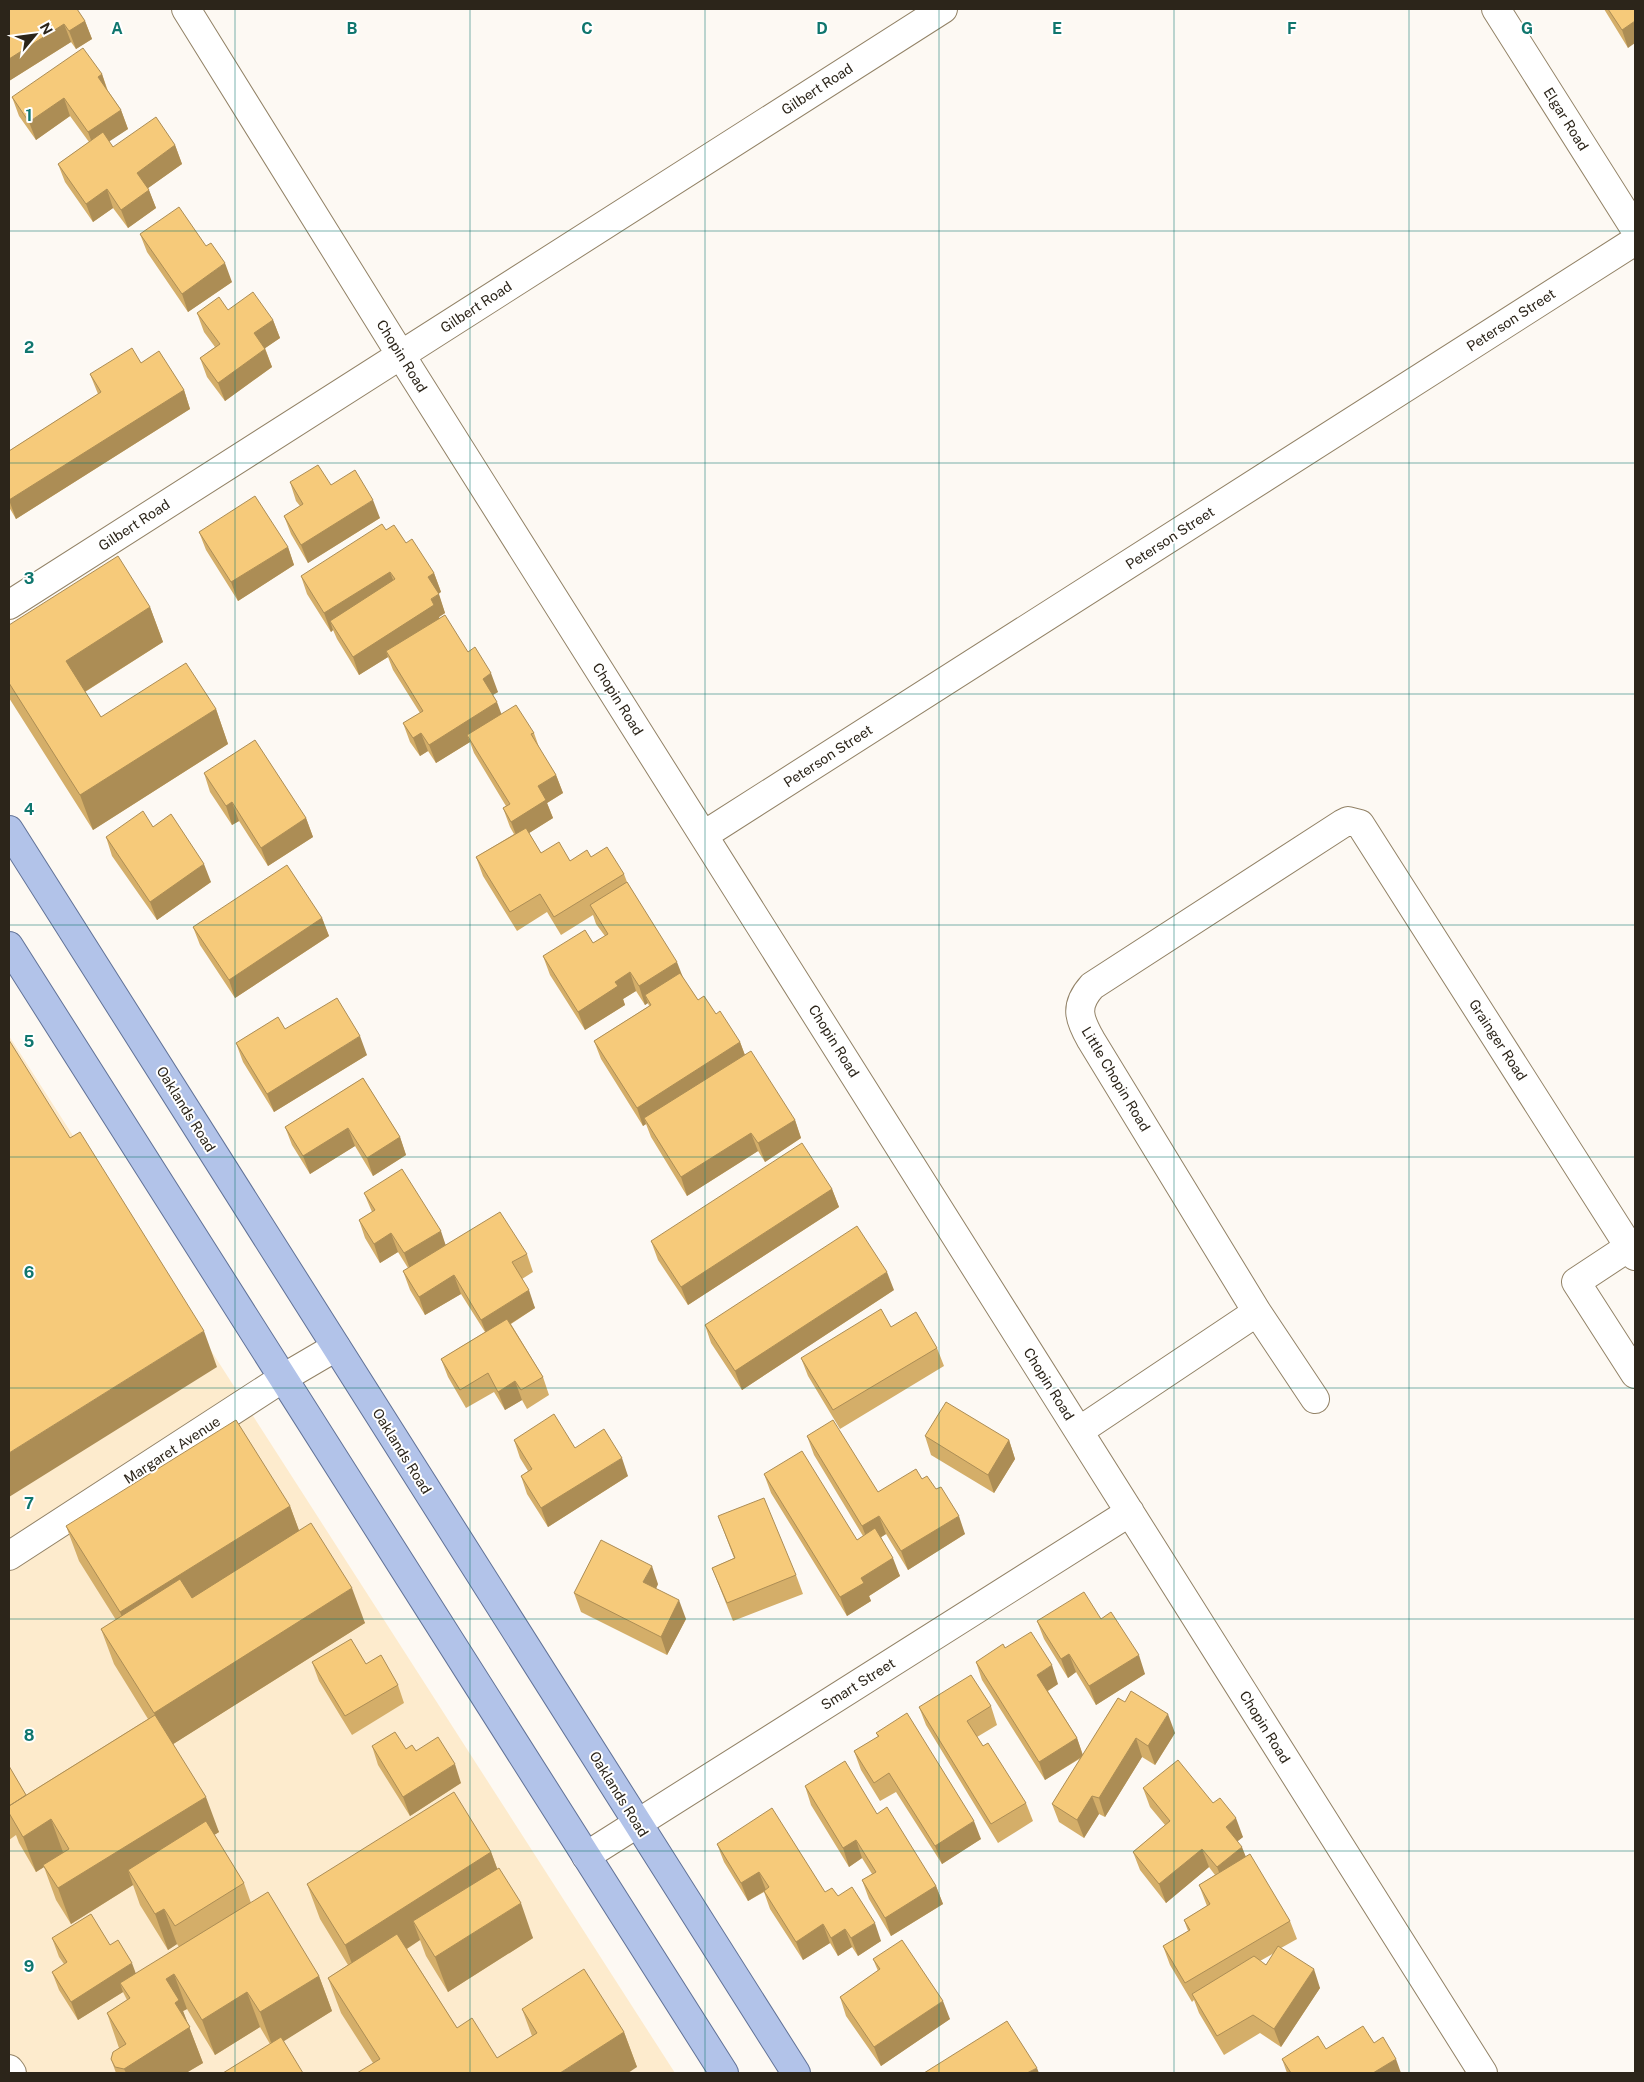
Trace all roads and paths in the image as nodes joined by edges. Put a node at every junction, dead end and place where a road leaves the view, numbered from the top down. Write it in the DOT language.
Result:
graph roads {
  1 [pos="186,9"];
  2 [pos="943,9"];
  3 [pos="1496,9"];
  4 [pos="1635,229"];
  5 [pos="1635,241"];
  6 [pos="401,354"];
  7 [pos="9,605"];
  8 [pos="1360,824"];
  9 [pos="9,830"];
  10 [pos="704,835"];
  11 [pos="9,946"];
  12 [pos="1632,1251"];
  13 [pos="1257,1312"];
  14 [pos="336,1347"];
  15 [pos="1635,1374"];
  16 [pos="283,1378"];
  17 [pos="1315,1399"];
  18 [pos="1079,1431"];
  19 [pos="1130,1512"];
  20 [pos="9,1556"];
  21 [pos="637,1823"];
  22 [pos="586,1856"];
  23 [pos="9,2069"];
  24 [pos="12,2073"];
  25 [pos="724,2073"];
  26 [pos="796,2073"];
  27 [pos="1483,2073"];
  1 -- 6 [label="street, Chopin Road"];
  2 -- 6 [label="street, Gilbert Road"];
  3 -- 4 [label="street, Elgar Road"];
  5 -- 10 [label="street, Peterson Street"];
  6 -- 7 [label="street, Gilbert Road"];
  6 -- 10 [label="street, Chopin Road"];
  8 -- 12 [label="street, Grainger Road"];
  8 -- 13 [label="street, Little Chopin Road"];
  9 -- 14 [label="main road, Oaklands Road"];
  10 -- 18 [label="street, Chopin Road"];
  11 -- 16 [label="main road"];
  12 -- 15 [label="street"];
  13 -- 17 [label="street, Little Chopin Road"];
  13 -- 18 [label="street"];
  14 -- 16 [label="street, Margaret Avenue"];
  14 -- 21 [label="main road, Oaklands Road"];
  16 -- 20 [label="street, Margaret Avenue"];
  16 -- 22 [label="main road"];
  18 -- 19 [label="street, Chopin Road"];
  19 -- 21 [label="street, Smart Street"];
  19 -- 27 [label="street, Chopin Road"];
  21 -- 22 [label="street, Smart Street"];
  21 -- 26 [label="main road, Oaklands Road"];
  22 -- 25 [label="main road"];
  23 -- 24 [label="street"];
}
